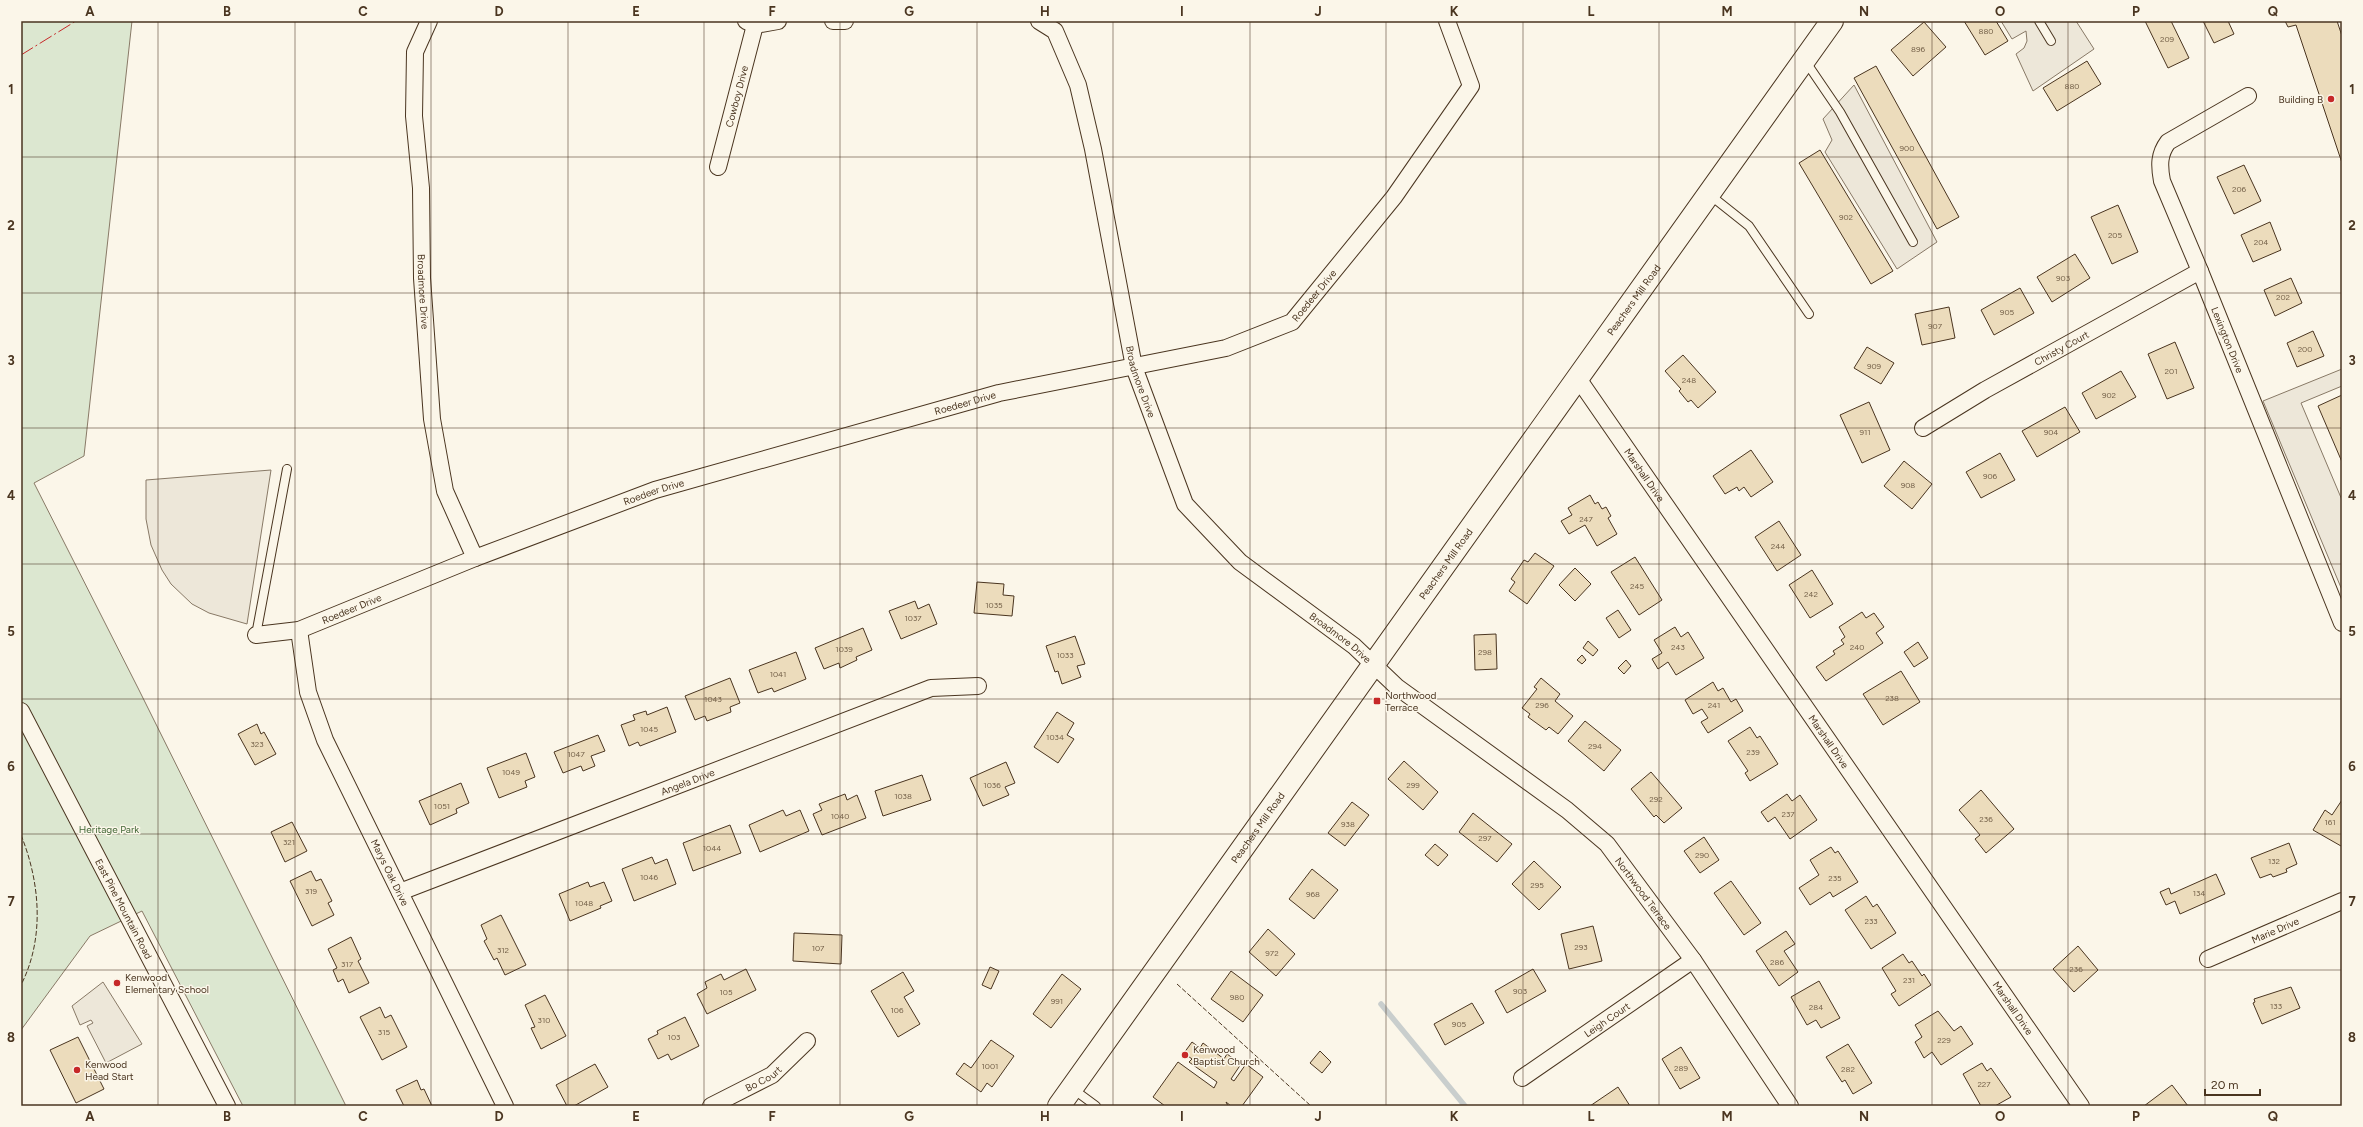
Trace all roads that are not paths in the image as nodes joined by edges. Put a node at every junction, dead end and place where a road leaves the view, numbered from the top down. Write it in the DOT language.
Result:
graph roads {
  1 [pos="429,21"];
  2 [pos="778,21"];
  3 [pos="833,21"];
  4 [pos="845,21"];
  5 [pos="1040,21"];
  6 [pos="1447,21"];
  7 [pos="2039,21"];
  8 [pos="1829,22"];
  9 [pos="750,23"];
  10 [pos="2051,41"];
  11 [pos="1804,60"];
  12 [pos="2248,96"];
  13 [pos="718,167"];
  14 [pos="1708,194"];
  15 [pos="1913,242"];
  16 [pos="2200,271"];
  17 [pos="1809,314"];
  18 [pos="1134,367"];
  19 [pos="1578,376"];
  20 [pos="1923,428"];
  21 [pos="287,469"];
  22 [pos="475,558"];
  23 [pos="2341,617"];
  24 [pos="299,630"];
  25 [pos="256,635"];
  26 [pos="1373,666"];
  27 [pos="978,686"];
  28 [pos="21,710"];
  29 [pos="400,892"];
  30 [pos="2342,901"];
  31 [pos="2208,959"];
  32 [pos="1693,960"];
  33 [pos="807,1041"];
  34 [pos="1522,1078"];
  35 [pos="1072,1088"];
  36 [pos="227,1106"];
  37 [pos="506,1106"];
  38 [pos="711,1106"];
  39 [pos="1059,1106"];
  40 [pos="1096,1106"];
  41 [pos="1790,1106"];
  42 [pos="2081,1106"];
  1 -- 22 [label="street, Broadmore Drive"];
  2 -- 9 [label="street"];
  3 -- 4 [label="street"];
  5 -- 18 [label="street, Broadmore Drive"];
  6 -- 18 [label="street, Roedeer Drive"];
  7 -- 10 [label="lane"];
  8 -- 11 [label="main road, Peachers Mill Road"];
  9 -- 13 [label="street, Cowboy Drive"];
  11 -- 14 [label="main road, Peachers Mill Road"];
  11 -- 15 [label="lane"];
  12 -- 16 [label="street, Lexington Drive"];
  14 -- 17 [label="lane"];
  14 -- 19 [label="main road, Peachers Mill Road"];
  16 -- 20 [label="street, Christy Court"];
  16 -- 23 [label="street, Lexington Drive"];
  18 -- 22 [label="street, Roedeer Drive"];
  18 -- 26 [label="street, Broadmore Drive"];
  19 -- 26 [label="main road, Peachers Mill Road"];
  19 -- 42 [label="street, Marshall Drive"];
  21 -- 25 [label="lane"];
  22 -- 24 [label="street, Roedeer Drive"];
  24 -- 25 [label="street, Roedeer Drive"];
  24 -- 29 [label="street, Marys Oak Drive"];
  26 -- 32 [label="street, Northwood Terrace"];
  26 -- 35 [label="main road, Peachers Mill Road"];
  27 -- 29 [label="street, Angela Drive"];
  28 -- 36 [label="street, East Pine Mountain Road"];
  29 -- 37 [label="street, Marys Oak Drive"];
  30 -- 31 [label="street, Marie Drive"];
  32 -- 34 [label="street, Leigh Court"];
  32 -- 41 [label="street, Northwood Terrace"];
  33 -- 38 [label="street, Bo Court"];
  35 -- 39 [label="main road, Peachers Mill Road"];
  35 -- 40 [label="lane"];
}
